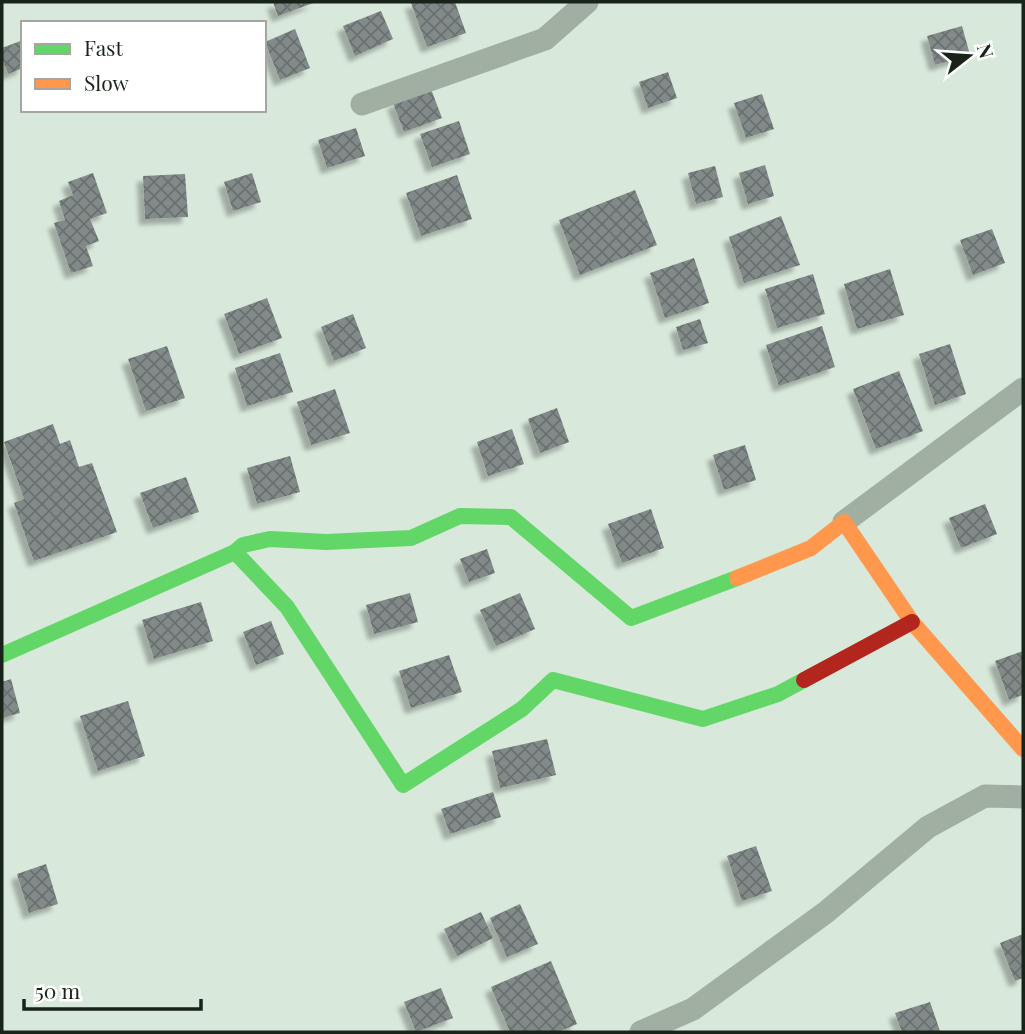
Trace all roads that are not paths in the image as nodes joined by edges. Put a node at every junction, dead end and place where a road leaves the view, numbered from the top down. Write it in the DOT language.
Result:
graph roads {
  1 [pos="587,2"];
  2 [pos="362,104"];
  3 [pos="1023,389"];
  4 [pos="844,522"];
  5 [pos="234,552"];
  6 [pos="912,622"];
  7 [pos="2,655"];
  8 [pos="1023,749"];
  9 [pos="1023,797"];
  10 [pos="641,1032"];
  1 -- 2 [label="street"];
  3 -- 4 [label="street"];
  4 -- 5 [label="main road"];
  4 -- 6 [label="main road"];
  5 -- 6 [label="main road"];
  5 -- 7 [label="main road"];
  6 -- 8 [label="main road"];
  9 -- 10 [label="street"];
}
